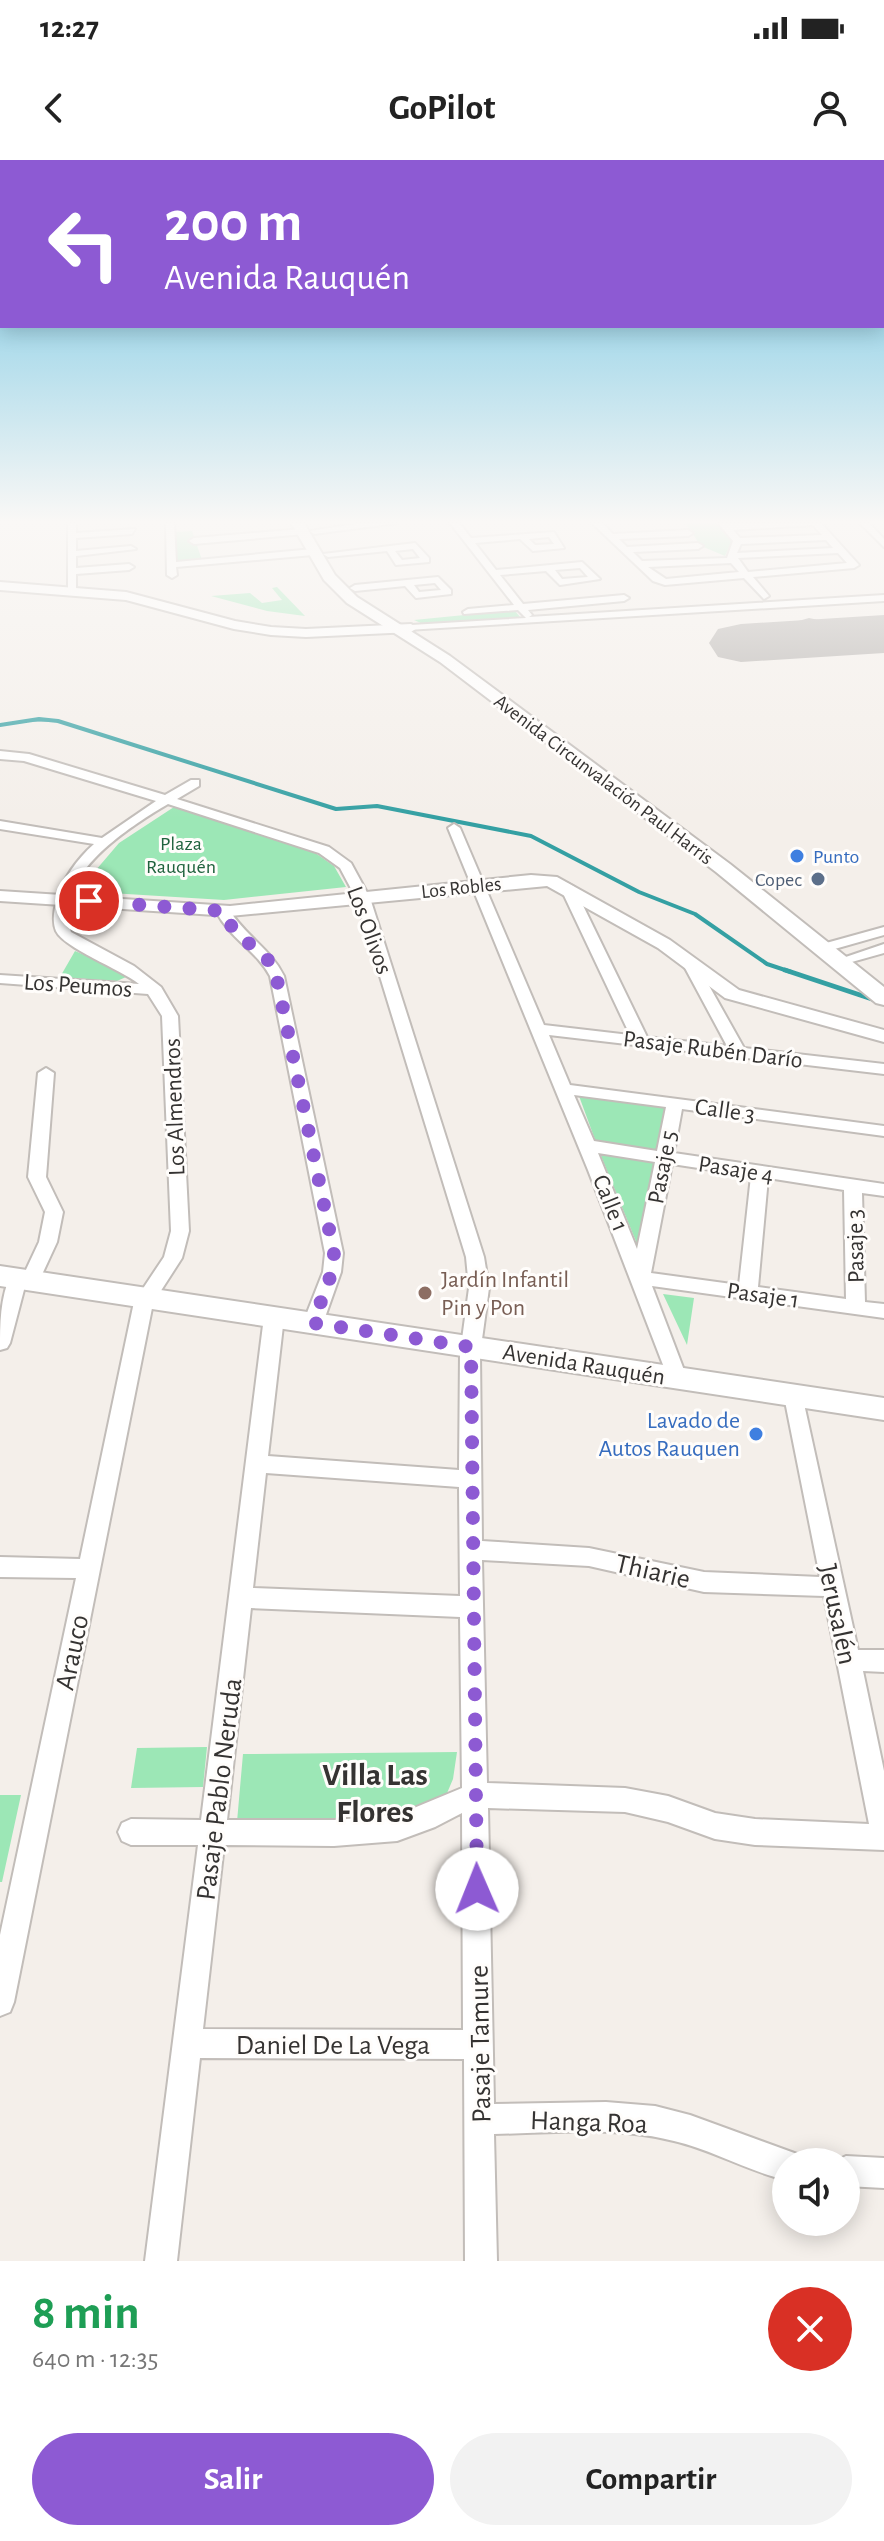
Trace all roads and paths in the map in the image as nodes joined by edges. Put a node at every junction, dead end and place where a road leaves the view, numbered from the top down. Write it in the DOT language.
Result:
graph roads {
  1 [pos="220,621"];
  2 [pos="394,621"];
  3 [pos="396,621"];
  4 [pos="427,621"];
  5 [pos="529,621"];
  6 [pos="401,625"];
  7 [pos="0,755"];
  8 [pos="195,783"];
  9 [pos="166,800"];
  10 [pos="0,825"];
  11 [pos="454,828"];
  12 [pos="104,842"];
  13 [pos="478,885"];
  14 [pos="567,887"];
  15 [pos="0,896"];
  16 [pos="363,898"];
  17 [pos="63,899"];
  18 [pos="223,911"];
  19 [pos="884,931"];
  20 [pos="884,948"];
  21 [pos="839,953"];
  22 [pos="691,966"];
  23 [pos="0,979"];
  24 [pos="884,980"];
  25 [pos="156,990"];
  26 [pos="884,998"];
  27 [pos="541,1029"];
  28 [pos="884,1036"];
  29 [pos="641,1041"];
  30 [pos="738,1052"];
  31 [pos="884,1069"];
  32 [pos="46,1073"];
  33 [pos="566,1089"];
  34 [pos="675,1103"];
  35 [pos="884,1131"];
  36 [pos="588,1146"];
  37 [pos="662,1158"];
  38 [pos="760,1173"];
  39 [pos="853,1186"];
  40 [pos="884,1190"];
  41 [pos="16,1278"];
  42 [pos="641,1278"];
  43 [pos="748,1293"];
  44 [pos="145,1300"];
  45 [pos="856,1307"];
  46 [pos="884,1311"];
  47 [pos="274,1317"];
  48 [pos="313,1323"];
  49 [pos="0,1343"];
  50 [pos="471,1347"];
  51 [pos="677,1378"];
  52 [pos="794,1396"];
  53 [pos="884,1409"];
  54 [pos="257,1464"];
  55 [pos="470,1479"];
  56 [pos="472,1550"];
  57 [pos="0,1567"];
  58 [pos="88,1569"];
  59 [pos="834,1587"];
  60 [pos="242,1598"];
  61 [pos="473,1607"];
  62 [pos="848,1660"];
  63 [pos="884,1661"];
  64 [pos="475,1795"];
  65 [pos="213,1831"];
  66 [pos="131,1832"];
  67 [pos="884,1835"];
  68 [pos="10,1901"];
  69 [pos="0,2002"];
  70 [pos="187,2043"];
  71 [pos="479,2045"];
  72 [pos="480,2119"];
  73 [pos="772,2162"];
  74 [pos="860,2172"];
  75 [pos="884,2173"];
  76 [pos="161,2261"];
  77 [pos="481,2261"];
  1 -- 6 [label="street"];
  2 -- 6 [label="main road, Avenida Circunvalación Paul Harris"];
  3 -- 6 [label="main road, Avenida Circunvalación Paul Harris"];
  4 -- 6 [label="street"];
  5 -- 6 [label="street"];
  6 -- 21 [label="main road, Avenida Circunvalación Paul Harris"];
  7 -- 9 [label="street, Los Olivos"];
  8 -- 9 [label="street"];
  9 -- 12 [label="street"];
  9 -- 16 [label="street, Los Olivos"];
  10 -- 12 [label="street"];
  11 -- 13 [label="street, Calle 1"];
  12 -- 17 [label="street"];
  13 -- 14 [label="street, Los Robles"];
  13 -- 16 [label="street, Los Robles"];
  13 -- 27 [label="street, Calle 1"];
  14 -- 22 [label="street, Los Robles"];
  14 -- 29 [label="street"];
  15 -- 17 [label="street, Los Robles"];
  16 -- 18 [label="street, Los Robles"];
  16 -- 50 [label="street, Los Olivos"];
  17 -- 18 [label="street, Los Robles"];
  17 -- 25 [label="street"];
  18 -- 48 [label="street"];
  19 -- 21 [label="street"];
  20 -- 21 [label="street"];
  21 -- 24 [label="main road, Avenida Circunvalación Paul Harris"];
  21 -- 26 [label="main road, Avenida Circunvalación Paul Harris"];
  22 -- 28 [label="street, Los Robles"];
  22 -- 30 [label="street"];
  23 -- 25 [label="street, Los Peumos"];
  25 -- 44 [label="street, Los Almendros"];
  27 -- 29 [label="street, Pasaje Rubén Darío"];
  27 -- 33 [label="street, Calle 1"];
  29 -- 30 [label="street, Pasaje Rubén Darío"];
  30 -- 31 [label="street, Pasaje Rubén Darío"];
  32 -- 41 [label="street"];
  33 -- 34 [label="street, Calle 3"];
  33 -- 36 [label="street, Calle 1"];
  34 -- 35 [label="street, Calle 3"];
  34 -- 37 [label="street, Pasaje 5"];
  36 -- 37 [label="street, Pasaje 4"];
  36 -- 42 [label="street, Calle 1"];
  37 -- 38 [label="street, Pasaje 4"];
  37 -- 42 [label="street, Pasaje 5"];
  38 -- 39 [label="street, Pasaje 4"];
  38 -- 43 [label="street"];
  39 -- 40 [label="street, Pasaje 4"];
  39 -- 45 [label="street, Pasaje 3"];
  41 -- 44 [label="main road, Avenida Rauquén"];
  41 -- 49 [label="street"];
  42 -- 43 [label="street, Pasaje 1"];
  42 -- 51 [label="street, Calle 1"];
  43 -- 45 [label="street, Pasaje 1"];
  44 -- 47 [label="main road, Avenida Rauquén"];
  44 -- 58 [label="street, Arauco"];
  45 -- 46 [label="street, Pasaje 1"];
  47 -- 48 [label="main road, Avenida Rauquén"];
  47 -- 54 [label="street, Pasaje Pablo Neruda"];
  48 -- 50 [label="main road, Avenida Rauquén"];
  50 -- 51 [label="main road, Avenida Rauquén"];
  50 -- 55 [label="street, Pasaje Tamure"];
  51 -- 52 [label="main road, Avenida Rauquén"];
  52 -- 53 [label="main road, Avenida Rauquén"];
  52 -- 59 [label="street, Jerusalén"];
  54 -- 55 [label="street"];
  54 -- 60 [label="street, Pasaje Pablo Neruda"];
  55 -- 56 [label="street, Pasaje Tamure"];
  56 -- 59 [label="street, Thiarie"];
  56 -- 61 [label="street, Pasaje Tamure"];
  57 -- 58 [label="street"];
  58 -- 68 [label="street, Arauco"];
  59 -- 62 [label="street, Jerusalén"];
  60 -- 61 [label="street"];
  60 -- 65 [label="street, Pasaje Pablo Neruda"];
  61 -- 64 [label="street, Pasaje Tamure"];
  62 -- 63 [label="street"];
  62 -- 67 [label="street, Jerusalén"];
  64 -- 65 [label="street"];
  64 -- 67 [label="street"];
  64 -- 71 [label="street, Pasaje Tamure"];
  65 -- 66 [label="street"];
  65 -- 70 [label="street, Pasaje Pablo Neruda"];
  68 -- 69 [label="street, Arauco"];
  70 -- 71 [label="street, Daniel De La Vega"];
  70 -- 76 [label="street, Pasaje Pablo Neruda"];
  71 -- 72 [label="street, Pasaje Tamure"];
  72 -- 73 [label="street, Hanga Roa"];
  72 -- 77 [label="street, Pasaje Tamure"];
  74 -- 75 [label="street"];
}
